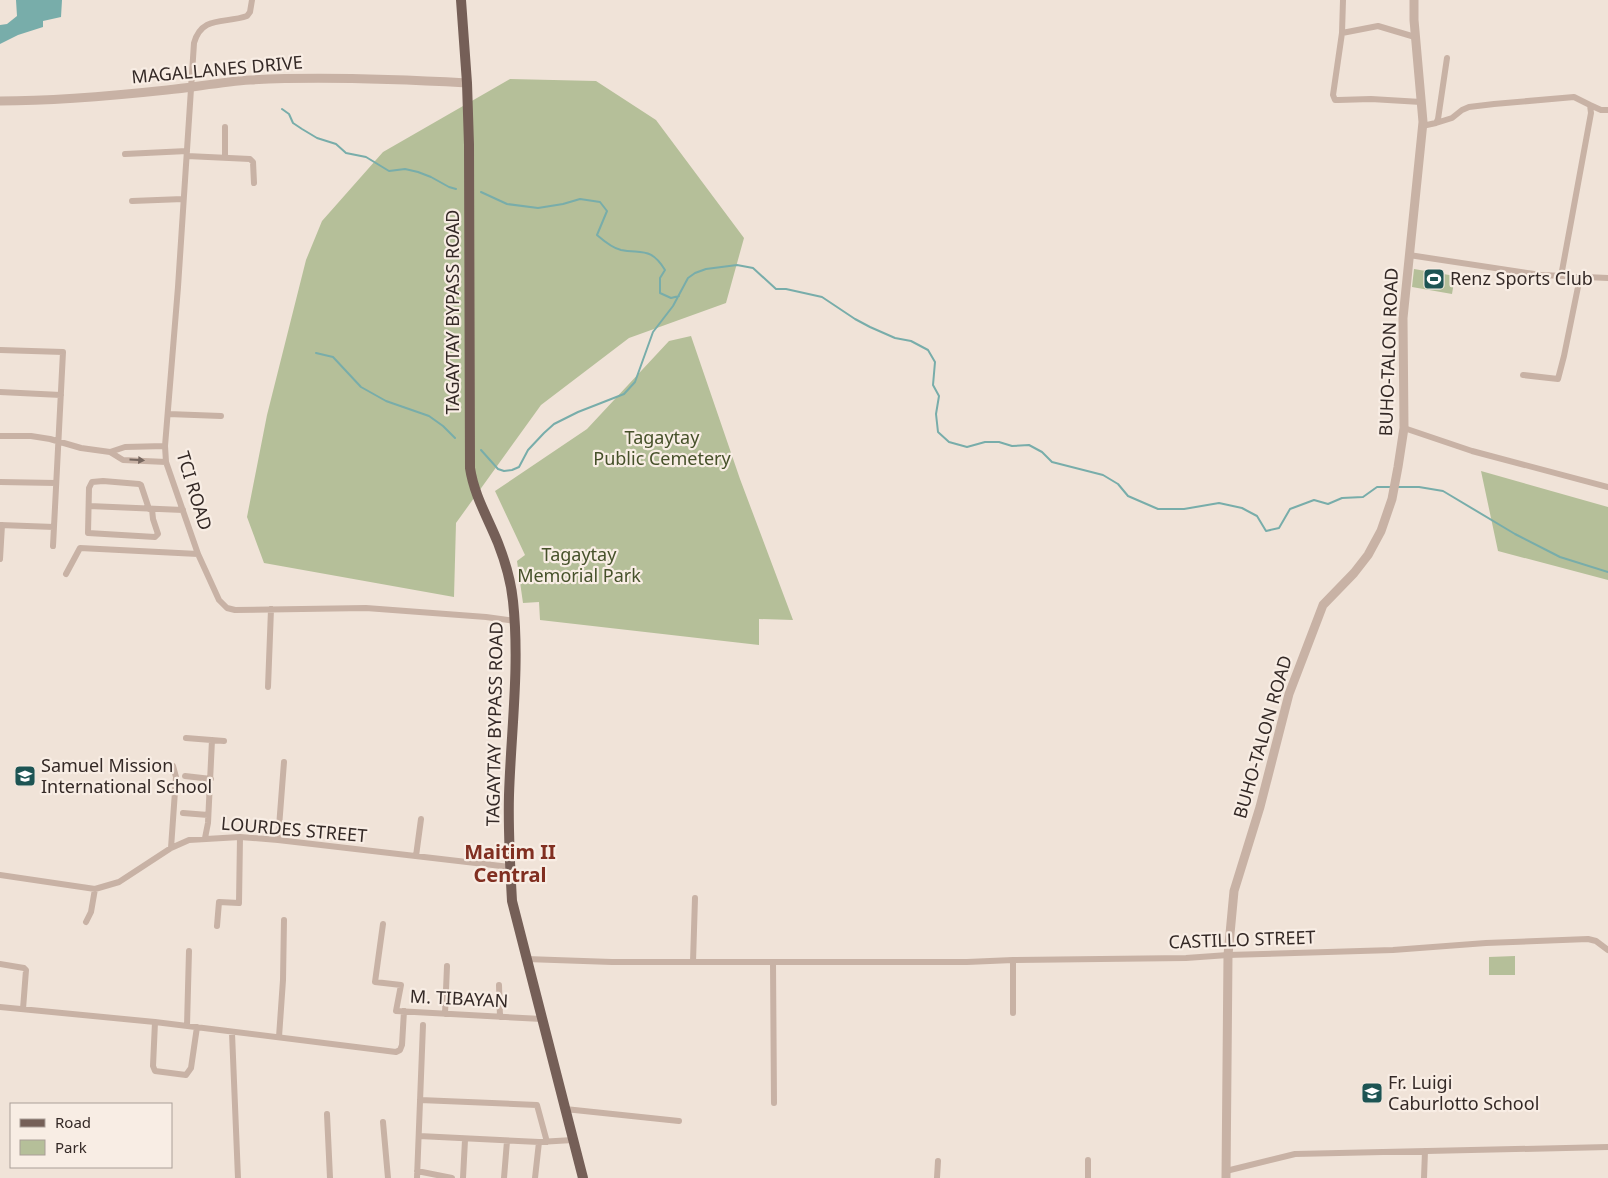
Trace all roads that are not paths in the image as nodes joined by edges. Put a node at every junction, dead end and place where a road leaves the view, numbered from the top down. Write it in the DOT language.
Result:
graph roads {
  1 [pos="252,0"];
  2 [pos="461,0"];
  3 [pos="1343,0"];
  4 [pos="1414,0"];
  5 [pos="1342,33"];
  6 [pos="1415,37"];
  7 [pos="1447,58"];
  8 [pos="467,83"];
  9 [pos="191,87"];
  10 [pos="0,101"];
  11 [pos="1421,102"];
  12 [pos="1590,105"];
  13 [pos="1608,110"];
  14 [pos="1436,123"];
  15 [pos="1422,126"];
  16 [pos="225,127"];
  17 [pos="187,153"];
  18 [pos="125,154"];
  19 [pos="225,158"];
  20 [pos="254,183"];
  21 [pos="183,199"];
  22 [pos="132,201"];
  23 [pos="1409,255"];
  24 [pos="1560,276"];
  25 [pos="1580,277"];
  26 [pos="1608,278"];
  27 [pos="0,350"];
  28 [pos="1523,374"];
  29 [pos="0,392"];
  30 [pos="61,395"];
  31 [pos="168,414"];
  32 [pos="221,416"];
  33 [pos="1404,428"];
  34 [pos="0,436"];
  35 [pos="58,441"];
  36 [pos="165,446"];
  37 [pos="110,452"];
  38 [pos="166,462"];
  39 [pos="0,482"];
  40 [pos="56,483"];
  41 [pos="1608,488"];
  42 [pos="88,506"];
  43 [pos="150,509"];
  44 [pos="183,510"];
  45 [pos="1,525"];
  46 [pos="54,526"];
  47 [pos="53,546"];
  48 [pos="198,554"];
  49 [pos="0,559"];
  50 [pos="66,574"];
  51 [pos="271,609"];
  52 [pos="515,621"];
  53 [pos="268,687"];
  54 [pos="186,738"];
  55 [pos="212,740"];
  56 [pos="224,741"];
  57 [pos="284,762"];
  58 [pos="173,766"];
  59 [pos="185,776"];
  60 [pos="211,779"];
  61 [pos="183,814"];
  62 [pos="208,815"];
  63 [pos="421,819"];
  64 [pos="205,838"];
  65 [pos="240,838"];
  66 [pos="278,840"];
  67 [pos="171,848"];
  68 [pos="416,856"];
  69 [pos="510,867"];
  70 [pos="0,875"];
  71 [pos="94,889"];
  72 [pos="695,898"];
  73 [pos="284,920"];
  74 [pos="86,922"];
  75 [pos="383,924"];
  76 [pos="217,926"];
  77 [pos="1608,950"];
  78 [pos="189,951"];
  79 [pos="1228,955"];
  80 [pos="526,959"];
  81 [pos="1013,960"];
  82 [pos="693,962"];
  83 [pos="773,962"];
  84 [pos="0,964"];
  85 [pos="447,966"];
  86 [pos="499,985"];
  87 [pos="0,1007"];
  88 [pos="24,1009"];
  89 [pos="404,1011"];
  90 [pos="1013,1013"];
  91 [pos="445,1014"];
  92 [pos="500,1017"];
  93 [pos="542,1019"];
  94 [pos="154,1022"];
  95 [pos="423,1025"];
  96 [pos="187,1026"];
  97 [pos="197,1027"];
  98 [pos="232,1033"];
  99 [pos="279,1037"];
  100 [pos="420,1100"];
  101 [pos="774,1103"];
  102 [pos="565,1109"];
  103 [pos="327,1114"];
  104 [pos="679,1121"];
  105 [pos="383,1122"];
  106 [pos="419,1136"];
  107 [pos="465,1140"];
  108 [pos="573,1140"];
  109 [pos="507,1141"];
  110 [pos="539,1142"];
  111 [pos="548,1142"];
  112 [pos="1608,1147"];
  113 [pos="1424,1151"];
  114 [pos="1088,1160"];
  115 [pos="938,1161"];
  116 [pos="417,1174"];
  117 [pos="1226,1174"];
  118 [pos="238,1178"];
  119 [pos="330,1178"];
  120 [pos="388,1178"];
  121 [pos="452,1178"];
  122 [pos="463,1178"];
  123 [pos="504,1178"];
  124 [pos="535,1178"];
  125 [pos="583,1178"];
  126 [pos="937,1178"];
  127 [pos="1088,1178"];
  128 [pos="1424,1178"];
  1 -- 9 [label="street, TCI ROAD"];
  2 -- 8 [label="main road, TAGAYTAY BYPASS ROAD"];
  3 -- 5 [label="street"];
  4 -- 6 [label="street, BUHO-TALON ROAD"];
  5 -- 6 [label="street"];
  5 -- 11 [label="street"];
  6 -- 11 [label="street, BUHO-TALON ROAD"];
  7 -- 14 [label="street"];
  8 -- 9 [label="street, MAGALLANES DRIVE"];
  8 -- 52 [label="main road, TAGAYTAY BYPASS ROAD"];
  9 -- 10 [label="street, MAGALLANES DRIVE"];
  9 -- 17 [label="street, TCI ROAD"];
  11 -- 15 [label="street, BUHO-TALON ROAD"];
  12 -- 13 [label="street"];
  12 -- 14 [label="street"];
  12 -- 24 [label="street"];
  14 -- 15 [label="street"];
  15 -- 23 [label="street, BUHO-TALON ROAD"];
  16 -- 19 [label="street"];
  17 -- 18 [label="street"];
  17 -- 19 [label="street"];
  17 -- 21 [label="street, TCI ROAD"];
  19 -- 20 [label="street"];
  21 -- 22 [label="street"];
  21 -- 31 [label="street, TCI ROAD"];
  23 -- 24 [label="street"];
  23 -- 33 [label="street, BUHO-TALON ROAD"];
  24 -- 25 [label="street"];
  25 -- 26 [label="street"];
  25 -- 28 [label="street"];
  27 -- 30 [label="street"];
  29 -- 30 [label="street"];
  30 -- 35 [label="street"];
  31 -- 32 [label="street"];
  31 -- 36 [label="street, TCI ROAD"];
  33 -- 41 [label="street"];
  33 -- 79 [label="street, BUHO-TALON ROAD"];
  34 -- 35 [label="street"];
  35 -- 37 [label="street"];
  35 -- 40 [label="street"];
  36 -- 37 [label="street"];
  36 -- 38 [label="street, TCI ROAD"];
  37 -- 38 [label="street, one-way"];
  38 -- 44 [label="street, TCI ROAD"];
  39 -- 40 [label="street"];
  40 -- 46 [label="street"];
  42 -- 43 [label="street"];
  42 -- 43 [label="street"];
  42 -- 43 [label="street"];
  43 -- 44 [label="street"];
  44 -- 48 [label="street, TCI ROAD"];
  45 -- 46 [label="street"];
  45 -- 49 [label="street"];
  46 -- 47 [label="street"];
  48 -- 50 [label="street"];
  48 -- 51 [label="street, TCI ROAD"];
  51 -- 52 [label="street, TCI ROAD"];
  51 -- 53 [label="street"];
  52 -- 69 [label="main road, TAGAYTAY BYPASS ROAD"];
  54 -- 55 [label="street"];
  55 -- 56 [label="street"];
  55 -- 60 [label="street"];
  57 -- 66 [label="street"];
  58 -- 67 [label="street"];
  59 -- 60 [label="street"];
  60 -- 62 [label="street"];
  61 -- 62 [label="street"];
  62 -- 64 [label="street"];
  63 -- 68 [label="street"];
  64 -- 65 [label="street, LOURDES STREET"];
  64 -- 67 [label="street, LOURDES STREET"];
  65 -- 66 [label="street, LOURDES STREET"];
  65 -- 76 [label="street"];
  66 -- 68 [label="street, LOURDES STREET"];
  67 -- 71 [label="street, LOURDES STREET"];
  68 -- 69 [label="street, LOURDES STREET"];
  69 -- 80 [label="main road, TAGAYTAY BYPASS ROAD"];
  70 -- 71 [label="street, LOURDES STREET"];
  71 -- 74 [label="street"];
  72 -- 82 [label="street"];
  73 -- 99 [label="street"];
  75 -- 89 [label="street, M. TIBAYAN"];
  77 -- 79 [label="street, CASTILLO STREET"];
  78 -- 96 [label="street"];
  79 -- 81 [label="street, CASTILLO STREET"];
  79 -- 117 [label="street, BUHO-TALON ROAD"];
  80 -- 82 [label="street, CASTILLO STREET"];
  80 -- 93 [label="main road, TAGAYTAY BYPASS ROAD"];
  81 -- 83 [label="street, CASTILLO STREET"];
  81 -- 90 [label="street"];
  82 -- 83 [label="street, CASTILLO STREET"];
  83 -- 101 [label="street"];
  84 -- 88 [label="street"];
  85 -- 91 [label="street"];
  86 -- 92 [label="street"];
  87 -- 88 [label="street"];
  88 -- 94 [label="street"];
  89 -- 91 [label="street, M. TIBAYAN"];
  89 -- 99 [label="street"];
  91 -- 92 [label="street, M. TIBAYAN"];
  92 -- 93 [label="street, M. TIBAYAN"];
  93 -- 102 [label="main road, TAGAYTAY BYPASS ROAD"];
  94 -- 96 [label="street"];
  94 -- 97 [label="street"];
  95 -- 100 [label="street"];
  96 -- 97 [label="street"];
  97 -- 98 [label="street"];
  98 -- 99 [label="street"];
  98 -- 118 [label="street"];
  100 -- 106 [label="street"];
  100 -- 111 [label="street"];
  102 -- 104 [label="street"];
  102 -- 108 [label="main road, TAGAYTAY BYPASS ROAD"];
  103 -- 119 [label="street"];
  105 -- 120 [label="street"];
  106 -- 107 [label="street"];
  106 -- 116 [label="street"];
  107 -- 109 [label="street"];
  107 -- 122 [label="street"];
  108 -- 111 [label="street"];
  108 -- 125 [label="main road, TAGAYTAY BYPASS ROAD"];
  109 -- 110 [label="street"];
  109 -- 123 [label="street"];
  110 -- 111 [label="street"];
  110 -- 124 [label="street"];
  112 -- 113 [label="street"];
  113 -- 117 [label="street"];
  113 -- 128 [label="street"];
  114 -- 127 [label="street"];
  115 -- 126 [label="street"];
  116 -- 121 [label="street"];
}
